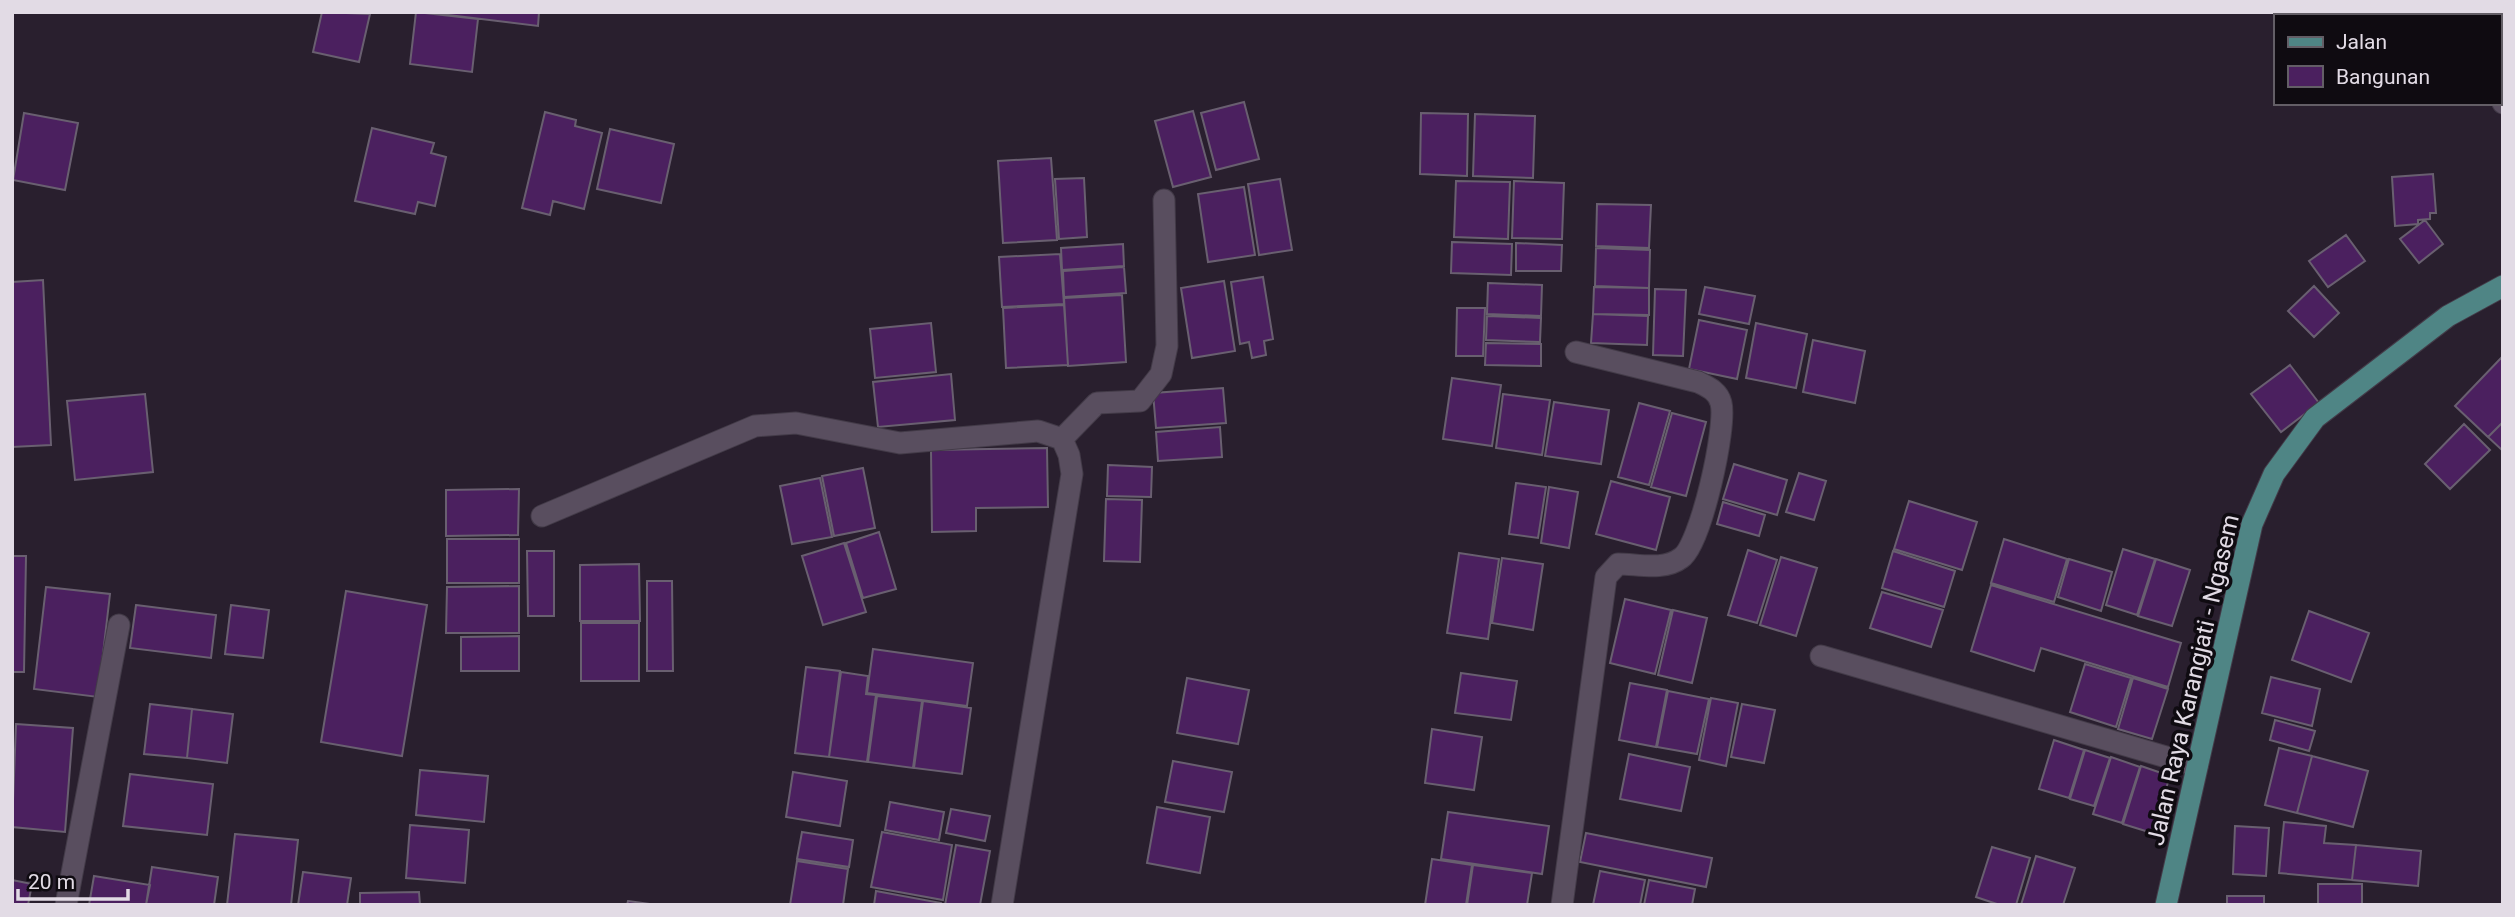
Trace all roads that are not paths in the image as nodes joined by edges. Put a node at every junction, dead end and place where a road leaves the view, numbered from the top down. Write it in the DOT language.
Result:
graph roads {
  1 [pos="1164,200"];
  2 [pos="2503,286"];
  3 [pos="1576,352"];
  4 [pos="1062,439"];
  5 [pos="542,516"];
  6 [pos="119,625"];
  7 [pos="1821,656"];
  8 [pos="2197,766"];
  9 [pos="66,905"];
  10 [pos="1002,905"];
  11 [pos="1562,905"];
  12 [pos="2166,905"];
  1 -- 4 [label="street"];
  2 -- 8 [label="main road, Jalan Raya Karangjati - Ngasem"];
  3 -- 11 [label="street"];
  4 -- 5 [label="street"];
  4 -- 10 [label="street"];
  6 -- 9 [label="street"];
  7 -- 8 [label="street"];
  8 -- 12 [label="main road, Jalan Raya Karangjati - Ngasem"];
}
